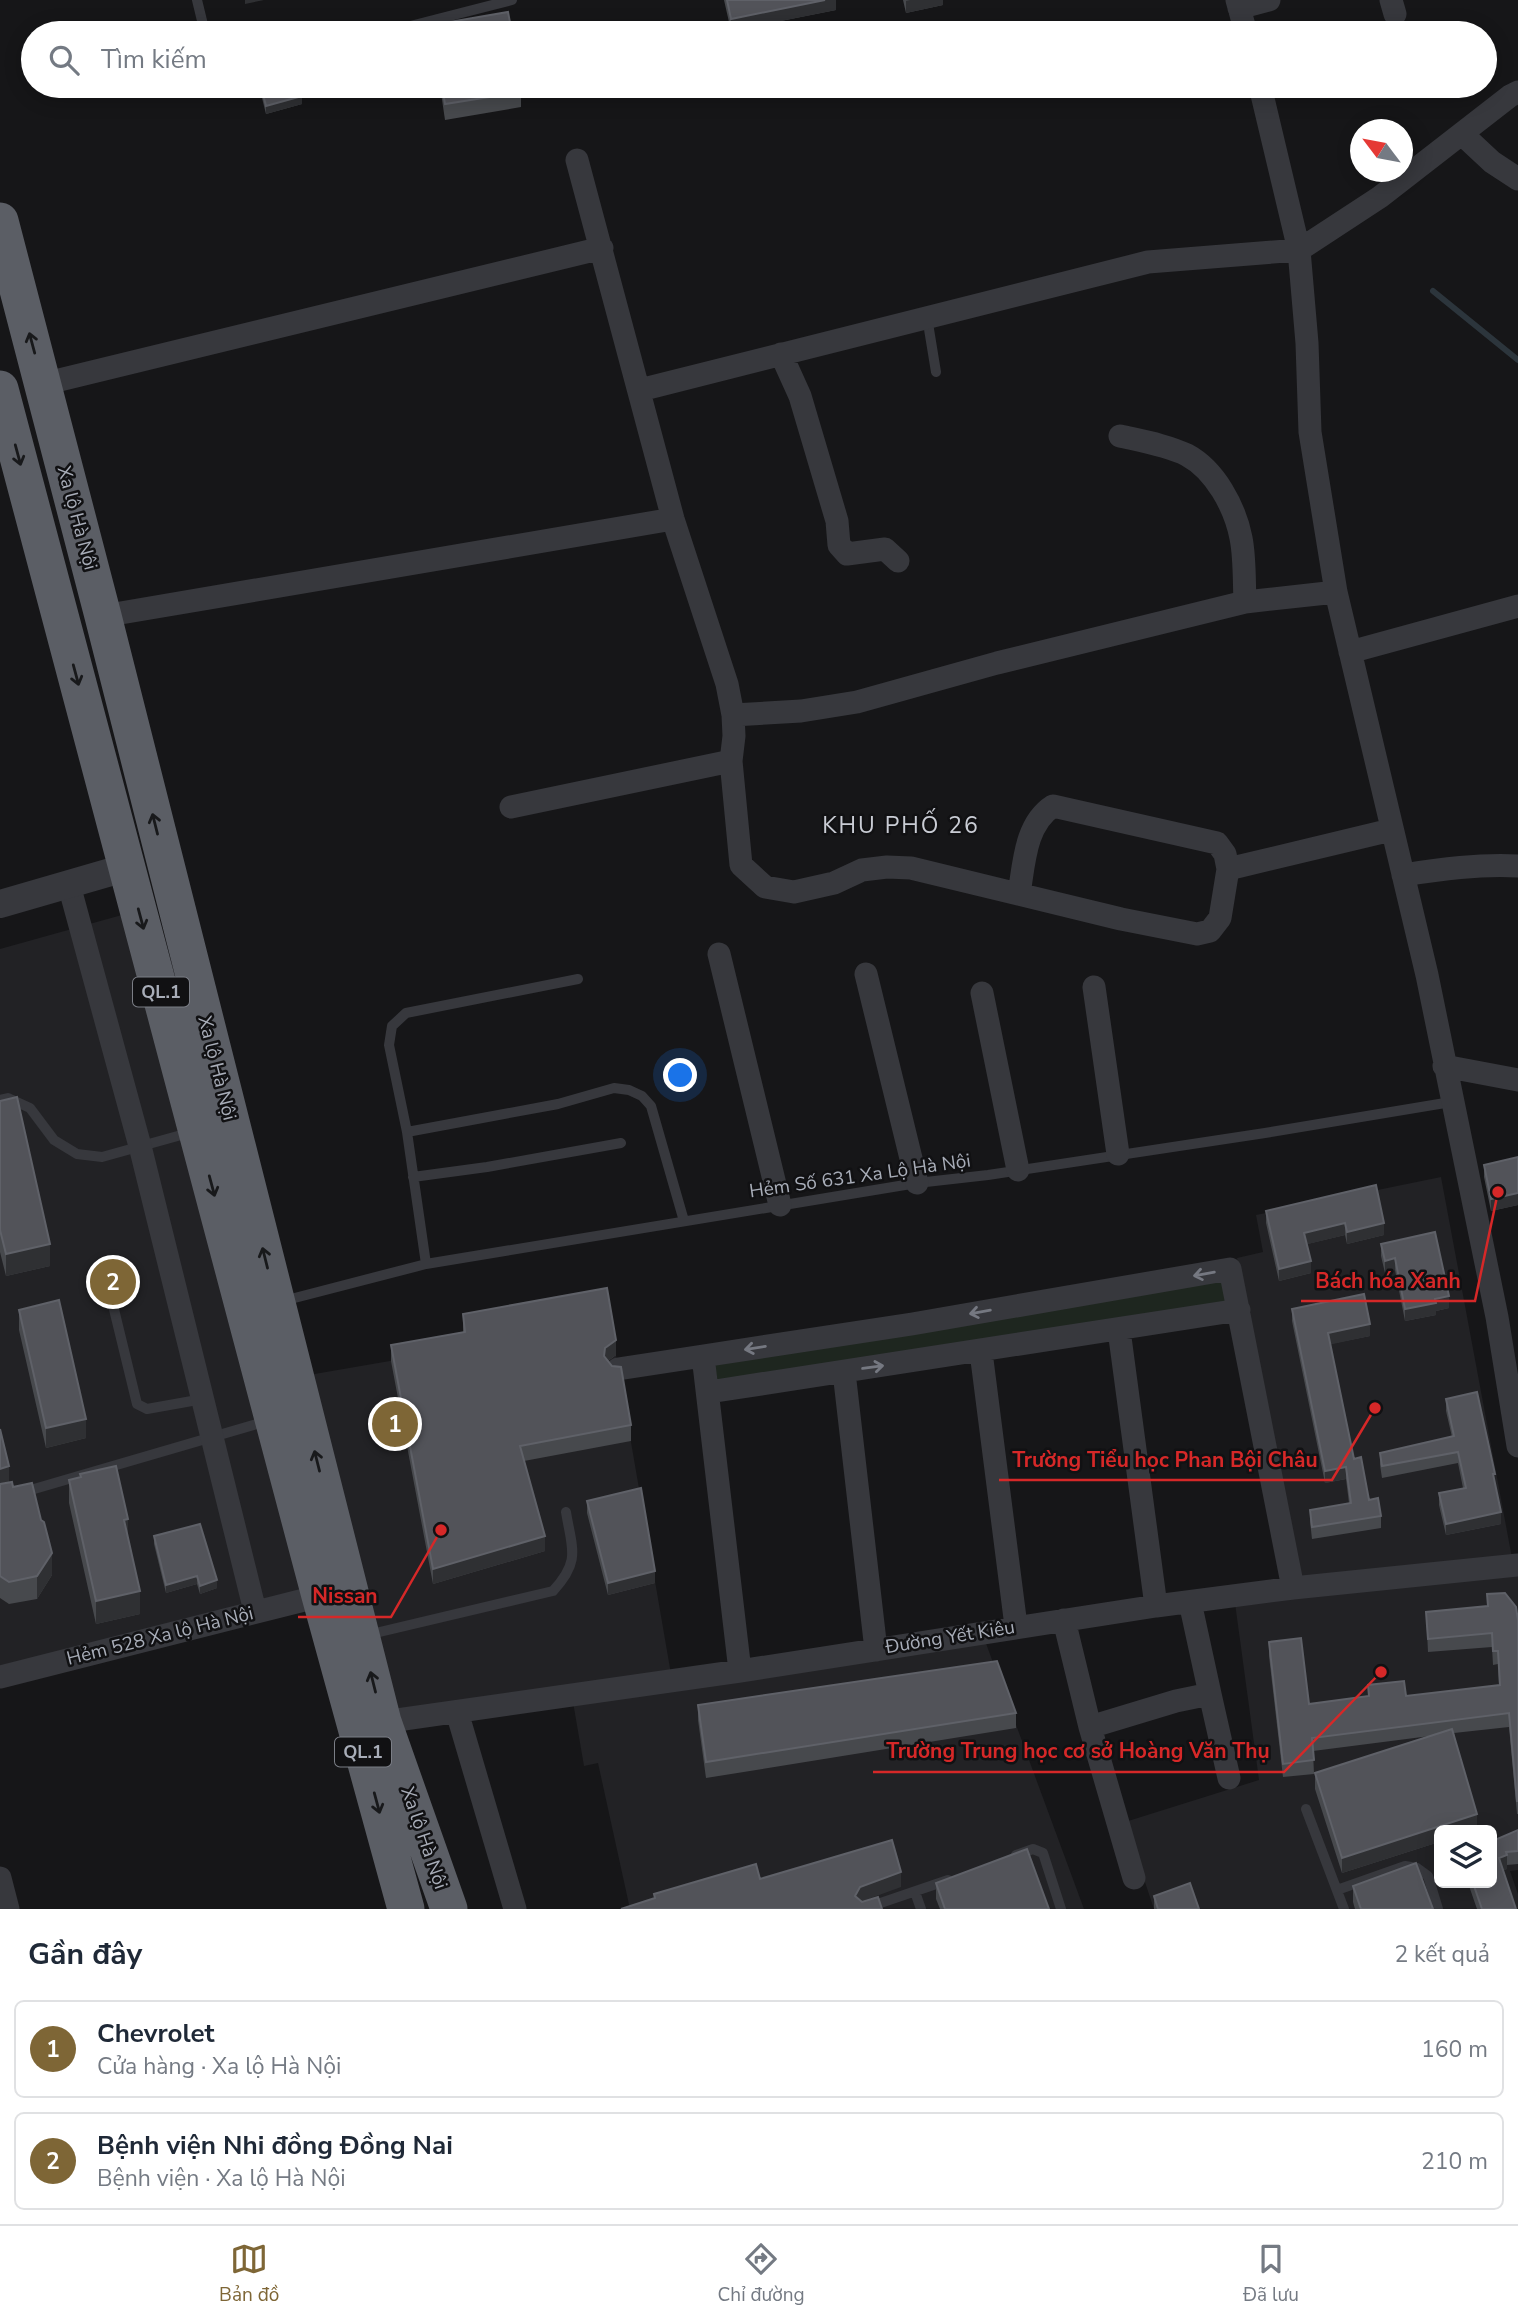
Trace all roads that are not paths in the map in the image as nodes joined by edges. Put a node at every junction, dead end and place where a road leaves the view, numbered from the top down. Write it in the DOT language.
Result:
graph roads {
  1 [pos="197,0"];
  2 [pos="512,0"];
  3 [pos="1269,0"];
  4 [pos="1238,4"];
  5 [pos="202,21"];
  6 [pos="430,21"];
  7 [pos="1243,21"];
  8 [pos="1518,92"];
  9 [pos="1263,98"];
  10 [pos="1462,134"];
  11 [pos="577,160"];
  12 [pos="1518,179"];
  13 [pos="0,221"];
  14 [pos="602,248"];
  15 [pos="1299,250"];
  16 [pos="927,317"];
  17 [pos="781,354"];
  18 [pos="936,372"];
  19 [pos="43,384"];
  20 [pos="0,389"];
  21 [pos="640,390"];
  22 [pos="1120,436"];
  23 [pos="673,519"];
  24 [pos="898,561"];
  25 [pos="1336,592"];
  26 [pos="1245,602"];
  27 [pos="1518,606"];
  28 [pos="103,616"];
  29 [pos="1350,652"];
  30 [pos="733,715"];
  31 [pos="731,761"];
  32 [pos="511,807"];
  33 [pos="1391,830"];
  34 [pos="1518,866"];
  35 [pos="128,867"];
  36 [pos="1228,869"];
  37 [pos="1403,875"];
  38 [pos="69,886"];
  39 [pos="1019,894"];
  40 [pos="0,904"];
  41 [pos="719,954"];
  42 [pos="866,974"];
  43 [pos="578,979"];
  44 [pos="1094,987"];
  45 [pos="982,993"];
  46 [pos="1444,1066"];
  47 [pos="1518,1080"];
  48 [pos="0,1100"];
  49 [pos="1451,1101"];
  50 [pos="198,1131"];
  51 [pos="407,1132"];
  52 [pos="621,1143"];
  53 [pos="140,1146"];
  54 [pos="1118,1154"];
  55 [pos="1018,1170"];
  56 [pos="413,1177"];
  57 [pos="918,1184"];
  58 [pos="780,1205"];
  59 [pos="684,1221"];
  60 [pos="103,1264"];
  61 [pos="426,1264"];
  62 [pos="277,1303"];
  63 [pos="1239,1310"];
  64 [pos="1507,1314"];
  65 [pos="1119,1330"];
  66 [pos="981,1352"];
  67 [pos="703,1356"];
  68 [pos="618,1369"];
  69 [pos="844,1372"];
  70 [pos="709,1392"];
  71 [pos="203,1399"];
  72 [pos="273,1420"];
  73 [pos="213,1437"];
  74 [pos="1518,1446"];
  75 [pos="0,1499"];
  76 [pos="566,1512"];
  77 [pos="1518,1565"];
  78 [pos="1293,1588"];
  79 [pos="320,1596"];
  80 [pos="1190,1602"];
  81 [pos="1156,1606"];
  82 [pos="255,1611"];
  83 [pos="1064,1620"];
  84 [pos="1016,1626"];
  85 [pos="361,1636"];
  86 [pos="876,1650"];
  87 [pos="740,1671"];
  88 [pos="0,1677"];
  89 [pos="1210,1694"];
  90 [pos="457,1712"];
  91 [pos="383,1722"];
  92 [pos="1090,1727"];
  93 [pos="1229,1779"];
  94 [pos="1306,1809"];
  95 [pos="1010,1857"];
  96 [pos="962,1875"];
  97 [pos="0,1878"];
  98 [pos="1134,1878"];
  99 [pos="1337,1890"];
  100 [pos="915,1892"];
  101 [pos="8,1909"];
  102 [pos="406,1909"];
  103 [pos="449,1909"];
  104 [pos="515,1909"];
  105 [pos="863,1909"];
  106 [pos="921,1909"];
  107 [pos="1061,1909"];
  108 [pos="1344,1909"];
  109 [pos="1438,1909"];
  1 -- 5 [label="lane"];
  2 -- 6 [label="lane"];
  3 -- 4 [label="street"];
  4 -- 7 [label="street"];
  8 -- 10 [label="street"];
  9 -- 15 [label="street"];
  10 -- 12 [label="street"];
  10 -- 15 [label="street"];
  11 -- 14 [label="street"];
  19 -- 13 [label="highway, Xa lộ Hà Nội / QL.1, one-way"];
  14 -- 19 [label="street"];
  14 -- 21 [label="street"];
  15 -- 16 [label="street"];
  15 -- 25 [label="street"];
  16 -- 17 [label="street"];
  16 -- 18 [label="lane"];
  17 -- 21 [label="street"];
  17 -- 24 [label="street"];
  19 -- 28 [label="highway, Xa lộ Hà Nội / QL.1"];
  20 -- 35 [label="highway, Xa lộ Hà Nội / QL.1, one-way"];
  21 -- 23 [label="street"];
  22 -- 26 [label="street"];
  23 -- 28 [label="street"];
  23 -- 30 [label="street"];
  25 -- 26 [label="street"];
  25 -- 29 [label="street"];
  26 -- 30 [label="street"];
  27 -- 29 [label="street"];
  62 -- 28 [label="highway, Xa lộ Hà Nội / QL.1, one-way"];
  29 -- 33 [label="street"];
  30 -- 31 [label="street"];
  31 -- 32 [label="street"];
  31 -- 39 [label="street"];
  33 -- 36 [label="street"];
  33 -- 37 [label="street"];
  34 -- 37 [label="street"];
  35 -- 38 [label="street"];
  35 -- 50 [label="highway, Xa lộ Hà Nội / QL.1, one-way"];
  36 -- 39 [label="street"];
  36 -- 39 [label="street"];
  37 -- 46 [label="street"];
  38 -- 40 [label="street"];
  38 -- 53 [label="street"];
  41 -- 58 [label="street"];
  42 -- 57 [label="street"];
  43 -- 51 [label="lane"];
  44 -- 54 [label="street"];
  45 -- 55 [label="street"];
  46 -- 47 [label="street"];
  46 -- 49 [label="street"];
  48 -- 53 [label="lane"];
  49 -- 54 [label="lane, Hẻm Số 631 Xa Lộ Hà Nội"];
  49 -- 64 [label="street"];
  50 -- 53 [label="lane"];
  50 -- 72 [label="highway, Xa lộ Hà Nội / QL.1, one-way"];
  51 -- 56 [label="lane"];
  51 -- 59 [label="lane"];
  52 -- 56 [label="lane"];
  53 -- 71 [label="street"];
  54 -- 55 [label="lane, Hẻm Số 631 Xa Lộ Hà Nội"];
  55 -- 57 [label="lane, Hẻm Số 631 Xa Lộ Hà Nội"];
  56 -- 61 [label="lane"];
  57 -- 58 [label="lane, Hẻm Số 631 Xa Lộ Hà Nội"];
  58 -- 59 [label="lane, Hẻm Số 631 Xa Lộ Hà Nội"];
  59 -- 61 [label="lane, Hẻm Số 631 Xa Lộ Hà Nội"];
  60 -- 71 [label="lane"];
  61 -- 62 [label="lane, Hẻm Số 631 Xa Lộ Hà Nội"];
  85 -- 62 [label="highway, Xa lộ Hà Nội / QL.1, one-way"];
  63 -- 65 [label="street"];
  63 -- 67 [label="street, one-way"];
  63 -- 78 [label="street"];
  64 -- 74 [label="street"];
  65 -- 66 [label="street"];
  65 -- 81 [label="street"];
  69 -- 66 [label="street, one-way"];
  66 -- 84 [label="street"];
  67 -- 68 [label="street"];
  67 -- 70 [label="street"];
  69 -- 70 [label="street"];
  69 -- 86 [label="street"];
  70 -- 87 [label="street"];
  71 -- 73 [label="street"];
  72 -- 73 [label="lane"];
  72 -- 79 [label="highway, Xa lộ Hà Nội / QL.1"];
  73 -- 75 [label="lane"];
  73 -- 82 [label="street"];
  76 -- 85 [label="lane"];
  77 -- 78 [label="street, Đường Yết Kiêu"];
  78 -- 80 [label="street, Đường Yết Kiêu"];
  79 -- 82 [label="street, Hẻm 528 Xa lộ Hà Nội"];
  79 -- 102 [label="highway, Xa lộ Hà Nội / QL.1, one-way"];
  80 -- 81 [label="street, Đường Yết Kiêu"];
  80 -- 89 [label="street"];
  81 -- 83 [label="street, Đường Yết Kiêu"];
  82 -- 88 [label="street, Hẻm 528 Xa lộ Hà Nội"];
  83 -- 84 [label="street, Đường Yết Kiêu"];
  83 -- 92 [label="street"];
  84 -- 86 [label="street, Đường Yết Kiêu"];
  91 -- 85 [label="highway, Xa lộ Hà Nội / QL.1, one-way"];
  86 -- 87 [label="street, Đường Yết Kiêu"];
  87 -- 90 [label="street, Đường Yết Kiêu"];
  89 -- 92 [label="street"];
  89 -- 93 [label="street"];
  90 -- 91 [label="street, Đường Yết Kiêu"];
  90 -- 104 [label="street"];
  91 -- 103 [label="highway, Xa lộ Hà Nội / QL.1"];
  92 -- 98 [label="street"];
  94 -- 99 [label="lane"];
  95 -- 107 [label="lane"];
  96 -- 100 [label="lane"];
  97 -- 101 [label="street"];
  99 -- 108 [label="lane"];
  99 -- 109 [label="lane"];
  100 -- 105 [label="lane"];
  100 -- 106 [label="lane"];
}
